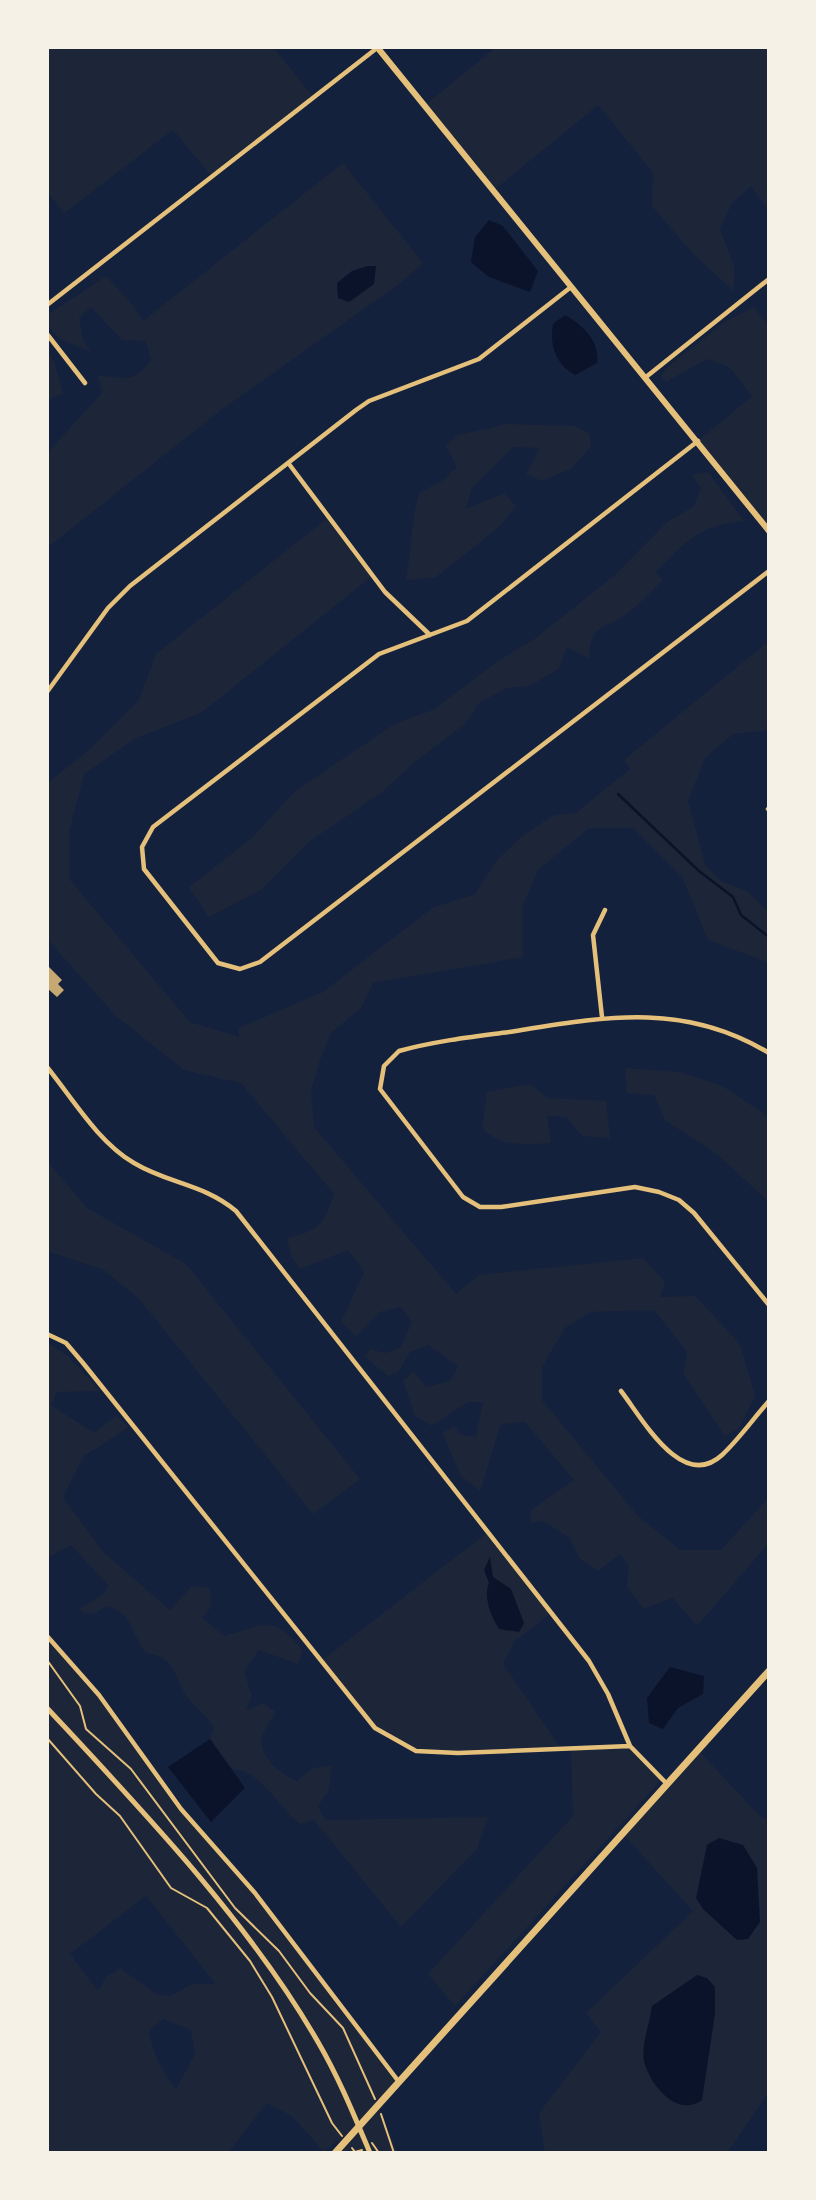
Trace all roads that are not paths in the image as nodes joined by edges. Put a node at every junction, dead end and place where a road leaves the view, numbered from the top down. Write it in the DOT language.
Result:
graph roads {
  1 [pos="377,48"];
  2 [pos="769,279"];
  3 [pos="571,287"];
  4 [pos="47,305"];
  5 [pos="47,334"];
  6 [pos="646,377"];
  7 [pos="85,383"];
  8 [pos="698,441"];
  9 [pos="289,464"];
  10 [pos="769,531"];
  11 [pos="769,571"];
  12 [pos="430,635"];
  13 [pos="47,691"];
  14 [pos="605,910"];
  15 [pos="602,1017"];
  16 [pos="769,1053"];
  17 [pos="47,1067"];
  18 [pos="769,1305"];
  19 [pos="47,1334"];
  20 [pos="621,1391"];
  21 [pos="769,1401"];
  22 [pos="47,1636"];
  23 [pos="769,1671"];
  24 [pos="47,1708"];
  25 [pos="630,1746"];
  26 [pos="666,1783"];
  27 [pos="399,2082"];
  28 [pos="359,2126"];
  29 [pos="335,2153"];
  30 [pos="370,2153"];
  1 -- 3 [label="main road"];
  1 -- 4 [label="street"];
  2 -- 6 [label="street"];
  3 -- 6 [label="main road"];
  3 -- 9 [label="street"];
  5 -- 7 [label="street"];
  6 -- 8 [label="main road"];
  8 -- 10 [label="main road"];
  8 -- 12 [label="street"];
  9 -- 12 [label="street"];
  9 -- 13 [label="street"];
  11 -- 12 [label="street"];
  14 -- 15 [label="street"];
  15 -- 16 [label="street"];
  15 -- 18 [label="street"];
  17 -- 25 [label="street"];
  19 -- 25 [label="street"];
  20 -- 21 [label="street"];
  22 -- 27 [label="street"];
  23 -- 26 [label="main road"];
  24 -- 28 [label="street"];
  25 -- 26 [label="street"];
  26 -- 27 [label="main road"];
  27 -- 28 [label="main road"];
  28 -- 29 [label="main road"];
  28 -- 30 [label="street"];
}
